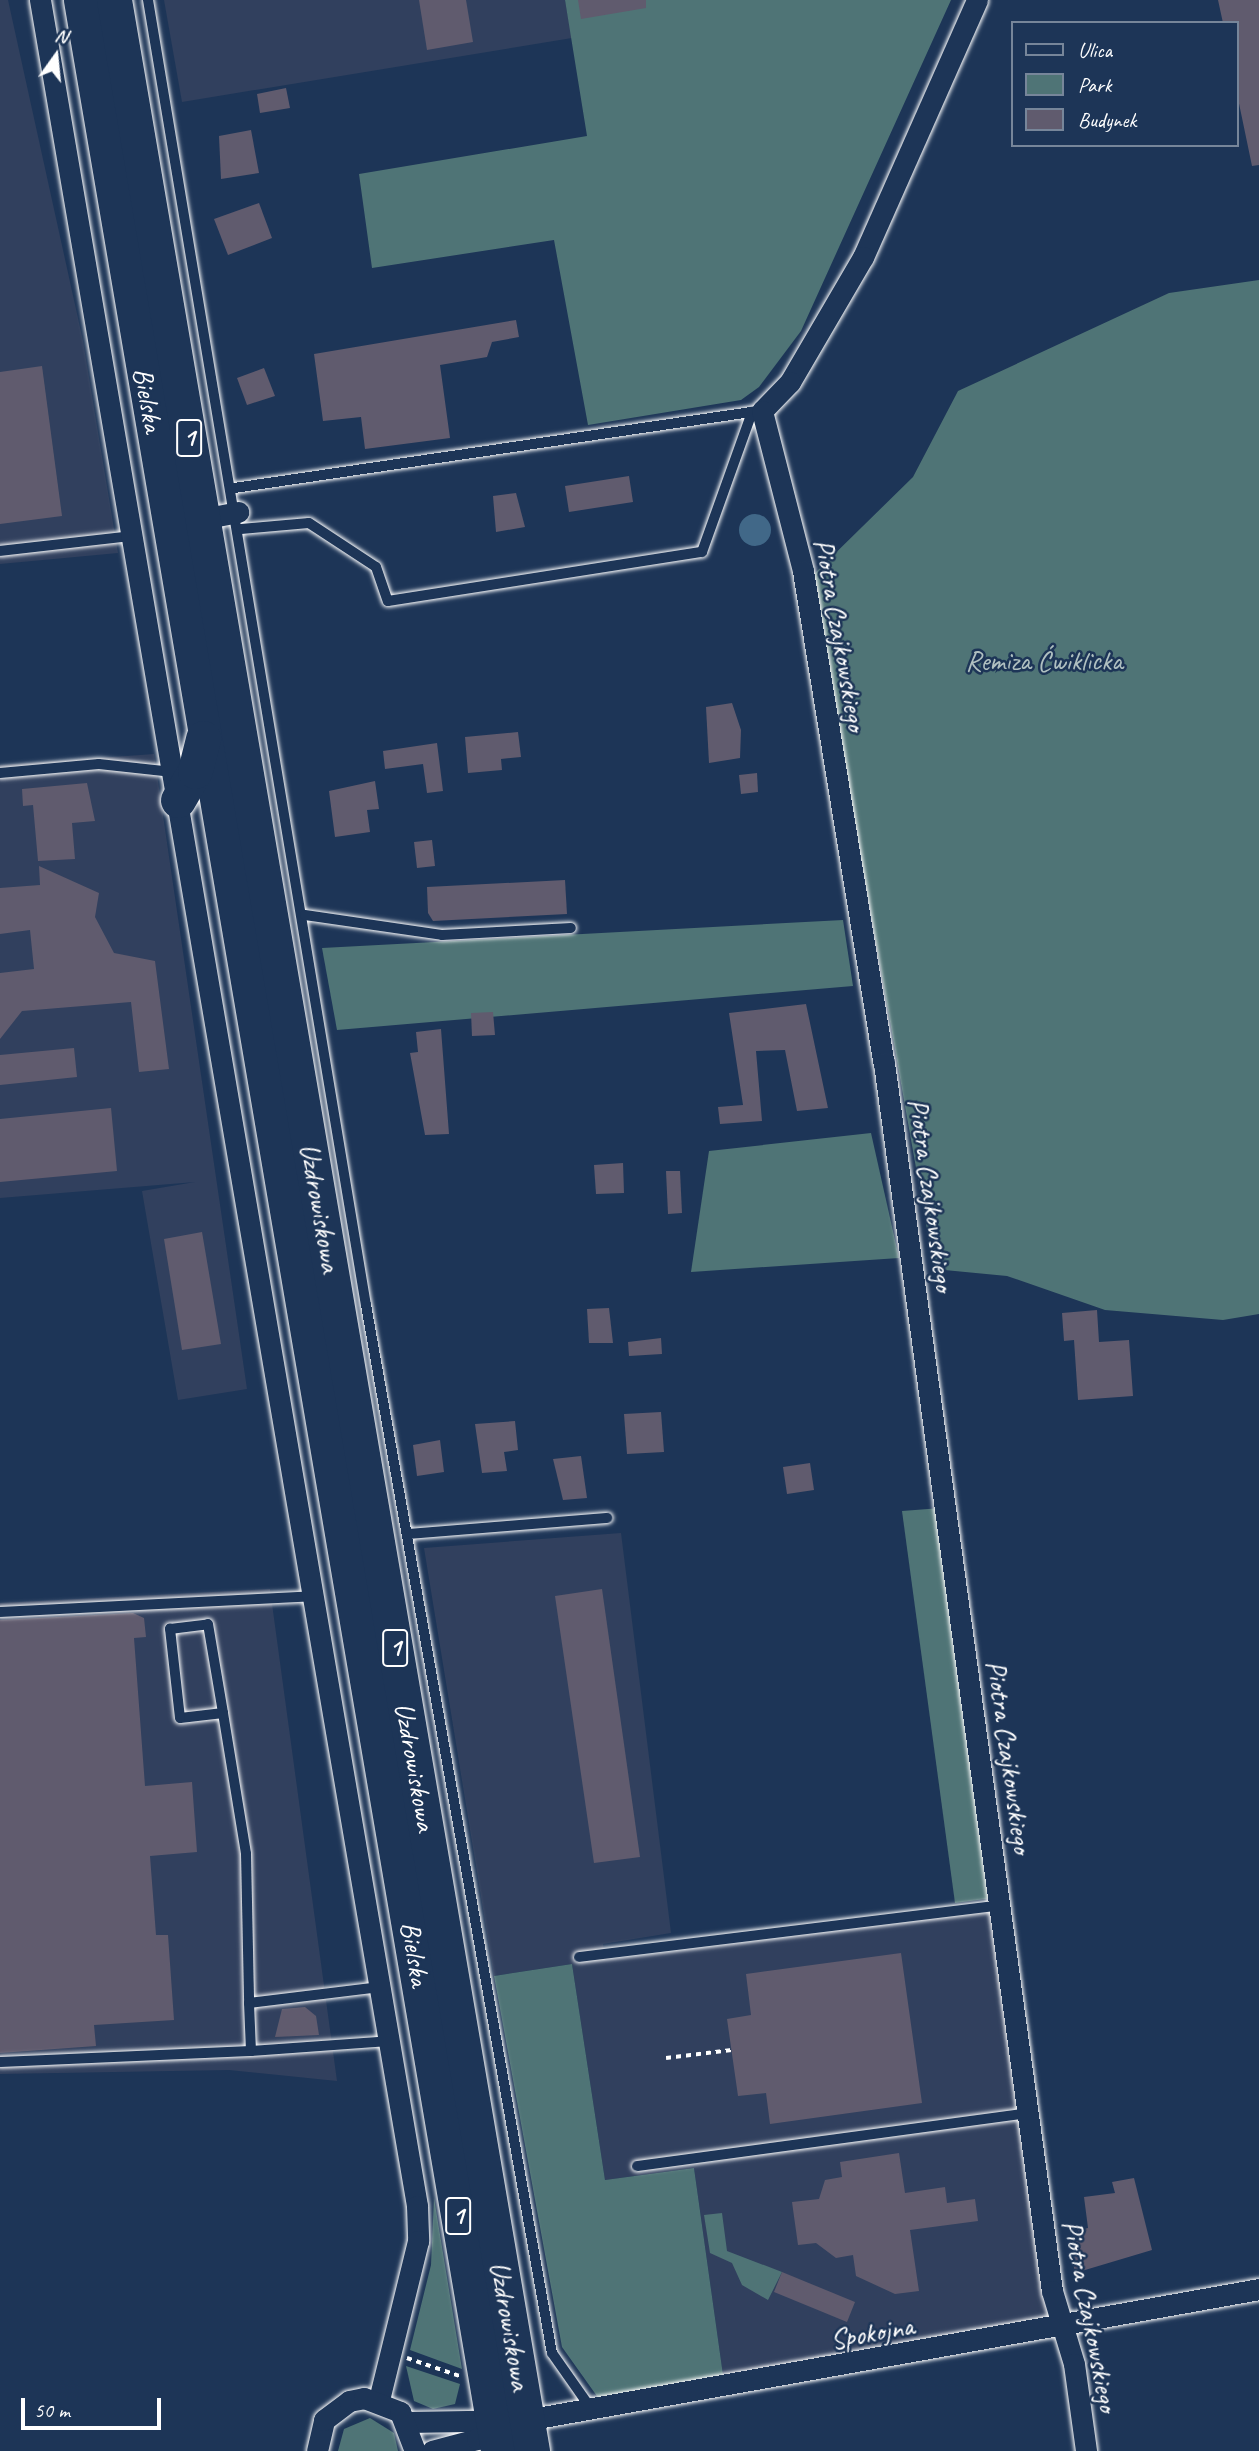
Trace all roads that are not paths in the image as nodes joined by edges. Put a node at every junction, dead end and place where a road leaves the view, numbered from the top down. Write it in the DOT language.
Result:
graph roads {
  1 [pos="40,0"];
  2 [pos="81,0"];
  3 [pos="114,0"];
  4 [pos="149,0"];
  5 [pos="976,0"];
  6 [pos="757,411"];
  7 [pos="234,488"];
  8 [pos="202,519"];
  9 [pos="240,520"];
  10 [pos="132,536"];
  11 [pos="0,551"];
  12 [pos="204,734"];
  13 [pos="0,773"];
  14 [pos="175,786"];
  15 [pos="248,879"];
  16 [pos="304,915"];
  17 [pos="571,928"];
  18 [pos="607,1518"];
  19 [pos="407,1534"];
  20 [pos="313,1596"];
  21 [pos="0,1612"];
  22 [pos="223,1713"];
  23 [pos="406,1901"];
  24 [pos="1002,1905"];
  25 [pos="579,1957"];
  26 [pos="380,1987"];
  27 [pos="249,2003"];
  28 [pos="423,2008"];
  29 [pos="389,2041"];
  30 [pos="251,2051"];
  31 [pos="0,2062"];
  32 [pos="1028,2113"];
  33 [pos="637,2166"];
  34 [pos="1259,2289"];
  35 [pos="1059,2325"];
  36 [pos="379,2400"];
  37 [pos="592,2410"];
  38 [pos="408,2422"];
  39 [pos="512,2437"];
  40 [pos="317,2451"];
  41 [pos="415,2451"];
  42 [pos="432,2451"];
  43 [pos="1086,2451"];
  1 -- 10 [label="street"];
  2 -- 12 [label="main road, Bielska / 1"];
  3 -- 8 [label="main road, Bielska / 1"];
  4 -- 7 [label="lane"];
  5 -- 6 [label="street"];
  6 -- 7 [label="lane"];
  6 -- 9 [label="lane"];
  6 -- 24 [label="street, Piotra Czajkowskiego"];
  7 -- 9 [label="lane"];
  8 -- 9 [label="street"];
  8 -- 15 [label="main road, Bielska / 1"];
  9 -- 16 [label="lane"];
  10 -- 11 [label="lane"];
  10 -- 14 [label="street"];
  12 -- 14 [label="main road"];
  12 -- 15 [label="main road, Bielska / 1"];
  13 -- 14 [label="lane"];
  14 -- 20 [label="street"];
  15 -- 23 [label="main road, Uzdrowiskowa / 1"];
  15 -- 39 [label="main road, Uzdrowiskowa / 1"];
  16 -- 17 [label="lane"];
  16 -- 19 [label="lane"];
  18 -- 19 [label="lane"];
  19 -- 37 [label="lane"];
  20 -- 21 [label="lane"];
  20 -- 26 [label="street"];
  22 -- 22 [label="lane"];
  22 -- 27 [label="lane"];
  23 -- 28 [label="main road, Bielska / 1"];
  24 -- 25 [label="lane"];
  24 -- 32 [label="street, Piotra Czajkowskiego"];
  26 -- 27 [label="lane"];
  26 -- 29 [label="street"];
  27 -- 30 [label="lane"];
  28 -- 39 [label="main road, Uzdrowiskowa / 1"];
  29 -- 30 [label="lane"];
  29 -- 36 [label="street"];
  30 -- 31 [label="lane"];
  32 -- 33 [label="lane"];
  32 -- 35 [label="street, Piotra Czajkowskiego"];
  34 -- 35 [label="street, Spokojna"];
  35 -- 37 [label="street, Spokojna"];
  35 -- 43 [label="street, Piotra Czajkowskiego"];
  36 -- 38 [label="street"];
  36 -- 40 [label="street"];
  37 -- 39 [label="street, Spokojna"];
  38 -- 39 [label="street"];
  38 -- 41 [label="street"];
  39 -- 42 [label="street"];
}
